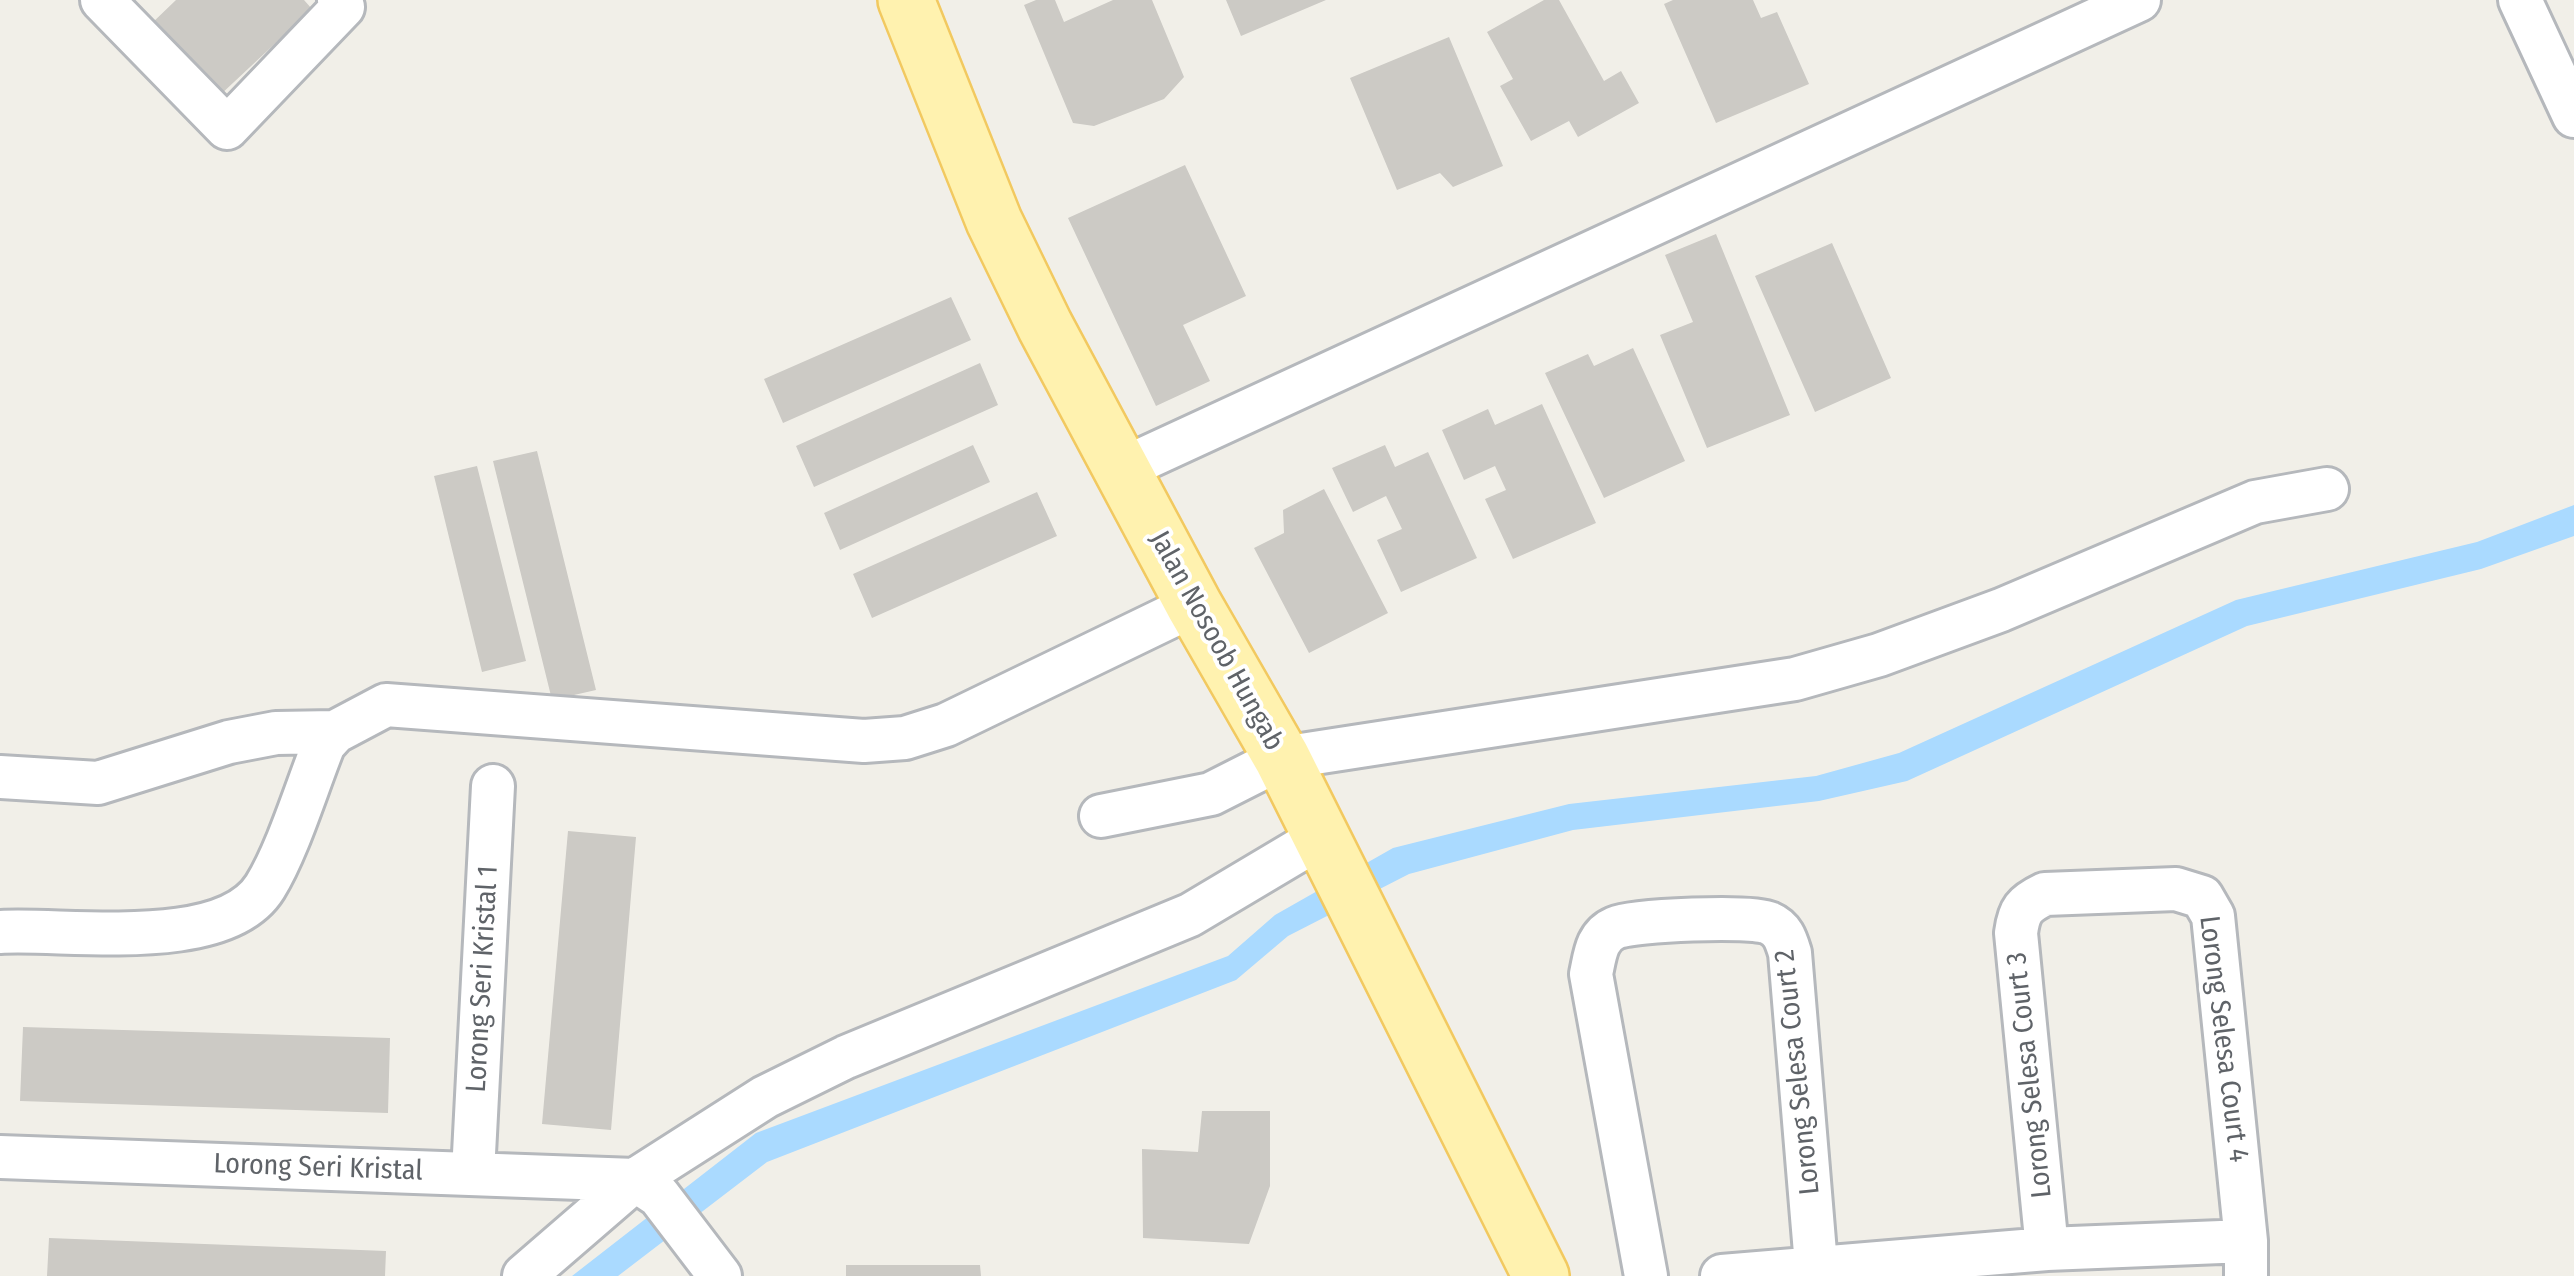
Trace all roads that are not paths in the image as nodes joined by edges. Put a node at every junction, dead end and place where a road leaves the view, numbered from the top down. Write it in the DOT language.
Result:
graph roads {
  1 [pos="102,0"];
  2 [pos="338,0"];
  3 [pos="906,0"];
  4 [pos="2139,0"];
  5 [pos="2520,0"];
  6 [pos="2574,116"];
  7 [pos="1122,469"];
  8 [pos="2327,490"];
  9 [pos="1194,605"];
  10 [pos="334,732"];
  11 [pos="1282,758"];
  12 [pos="0,776"];
  13 [pos="493,786"];
  14 [pos="1102,816"];
  15 [pos="1326,847"];
  16 [pos="2026,903"];
  17 [pos="0,932"];
  18 [pos="0,1157"];
  19 [pos="473,1173"];
  20 [pos="647,1188"];
  21 [pos="2047,1249"];
  22 [pos="2246,1258"];
  23 [pos="1816,1265"];
  24 [pos="524,1276"];
  25 [pos="720,1276"];
  26 [pos="1542,1276"];
  27 [pos="1646,1276"];
  28 [pos="1722,1276"];
  1 -- 2 [label="street"];
  3 -- 7 [label="main road, Jalan Nosoob Hungab"];
  4 -- 7 [label="street"];
  5 -- 6 [label="street"];
  7 -- 9 [label="main road, Jalan Nosoob Hungab"];
  8 -- 11 [label="street"];
  9 -- 10 [label="street"];
  9 -- 11 [label="main road, Jalan Nosoob Hungab"];
  10 -- 12 [label="street"];
  10 -- 17 [label="street"];
  11 -- 14 [label="street"];
  11 -- 15 [label="main road, Jalan Nosoob Hungab"];
  13 -- 19 [label="street, Lorong Seri Kristal 1"];
  15 -- 20 [label="street"];
  15 -- 26 [label="main road, Jalan Nosoob Hungab"];
  16 -- 21 [label="street, Lorong Selesa Court 3"];
  16 -- 22 [label="street, Lorong Selesa Court 4"];
  18 -- 19 [label="street, Lorong Seri Kristal"];
  19 -- 20 [label="street, Lorong Seri Kristal"];
  20 -- 24 [label="street"];
  20 -- 25 [label="street"];
  21 -- 22 [label="street"];
  21 -- 23 [label="street"];
  23 -- 27 [label="street, Lorong Selesa Court 2"];
  23 -- 28 [label="street"];
}
